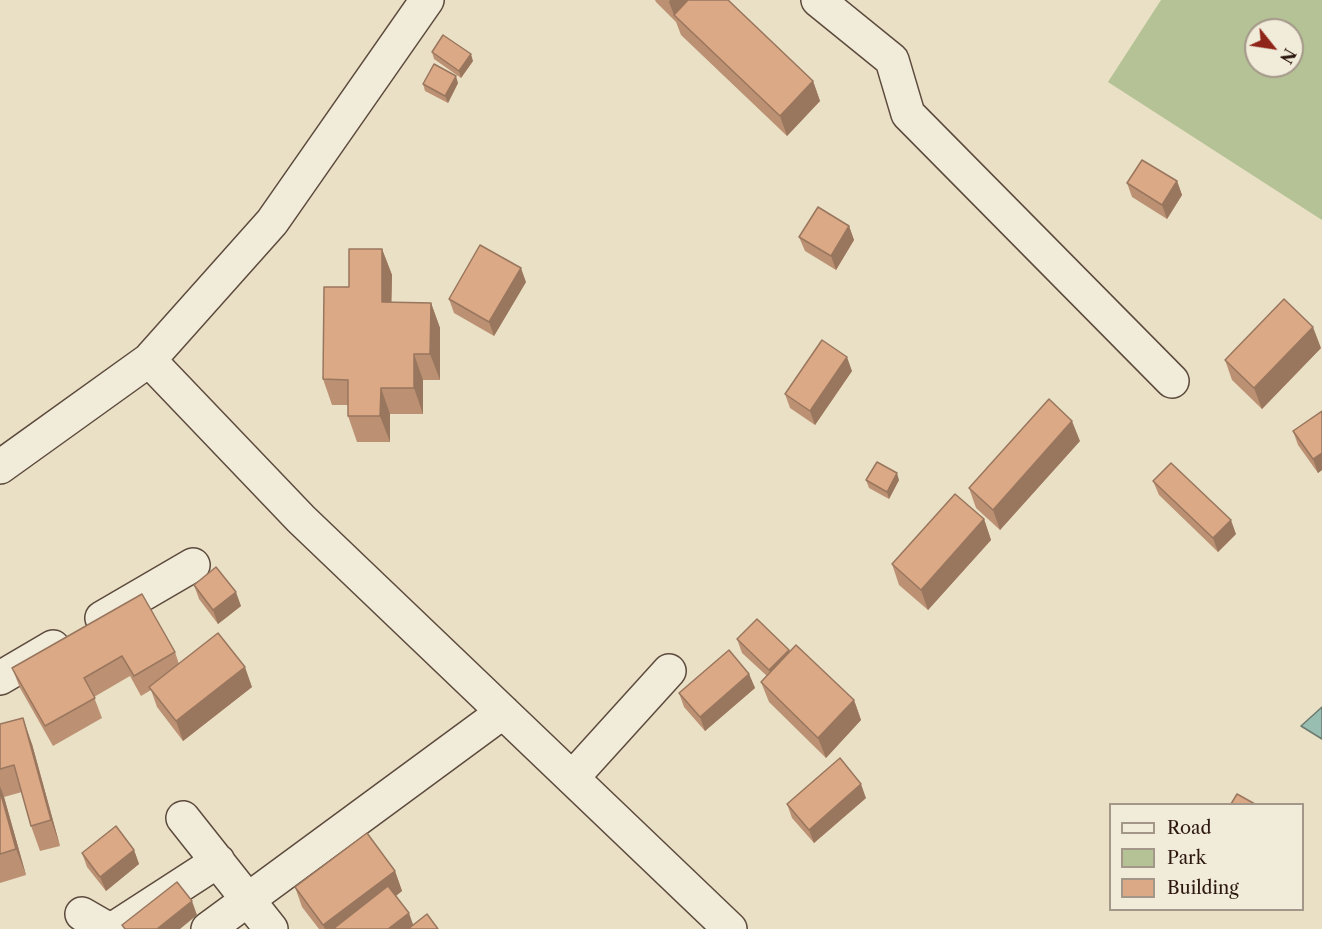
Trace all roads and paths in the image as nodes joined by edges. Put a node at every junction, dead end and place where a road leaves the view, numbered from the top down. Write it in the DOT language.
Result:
graph roads {
  1 [pos="427,0"];
  2 [pos="818,0"];
  3 [pos="149,360"];
  4 [pos="1172,381"];
  5 [pos="0,466"];
  6 [pos="193,565"];
  7 [pos="669,671"];
  8 [pos="0,678"];
  9 [pos="503,712"];
  10 [pos="572,778"];
  11 [pos="183,818"];
  12 [pos="218,861"];
  13 [pos="113,929"];
  14 [pos="208,929"];
  15 [pos="271,929"];
  16 [pos="730,929"];
  1 -- 3 [label="street"];
  2 -- 4 [label="street"];
  3 -- 5 [label="street"];
  3 -- 9 [label="street"];
  6 -- 8 [label="street"];
  7 -- 10 [label="street"];
  9 -- 10 [label="street"];
  9 -- 14 [label="street"];
  10 -- 16 [label="street"];
  11 -- 12 [label="street"];
  12 -- 13 [label="street"];
  12 -- 15 [label="street"];
}
